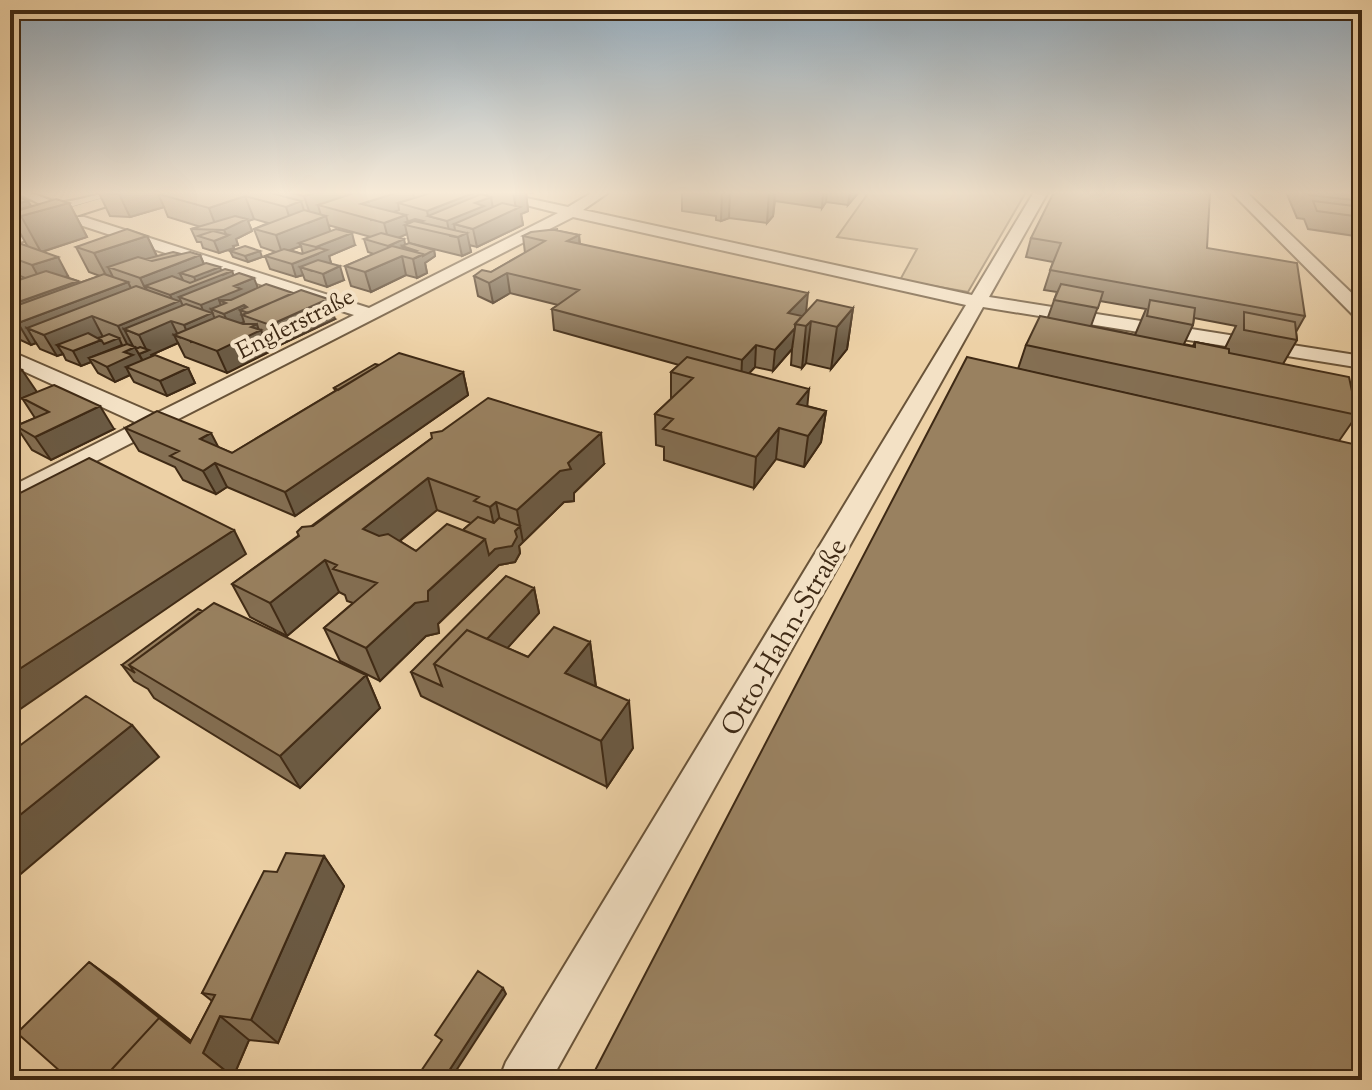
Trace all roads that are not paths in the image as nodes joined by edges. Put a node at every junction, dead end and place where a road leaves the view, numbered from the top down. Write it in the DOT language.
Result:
graph roads {
  1 [pos="150,243"];
  2 [pos="509,243"];
  3 [pos="710,243"];
  4 [pos="1011,243"];
  5 [pos="1290,243"];
  6 [pos="977,302"];
  7 [pos="1362,313"];
  8 [pos="370,314"];
  9 [pos="10,357"];
  10 [pos="1362,362"];
  11 [pos="156,423"];
  12 [pos="10,497"];
  13 [pos="524,1080"];
  1 -- 8 [label="street"];
  2 -- 8 [label="street, Englerstraße"];
  3 -- 6 [label="street"];
  4 -- 6 [label="street, Otto-Hahn-Straße"];
  5 -- 7 [label="street"];
  6 -- 10 [label="street"];
  6 -- 13 [label="street, Otto-Hahn-Straße"];
  8 -- 11 [label="street, Englerstraße"];
  9 -- 11 [label="street"];
  11 -- 12 [label="street, Englerstraße"];
}
